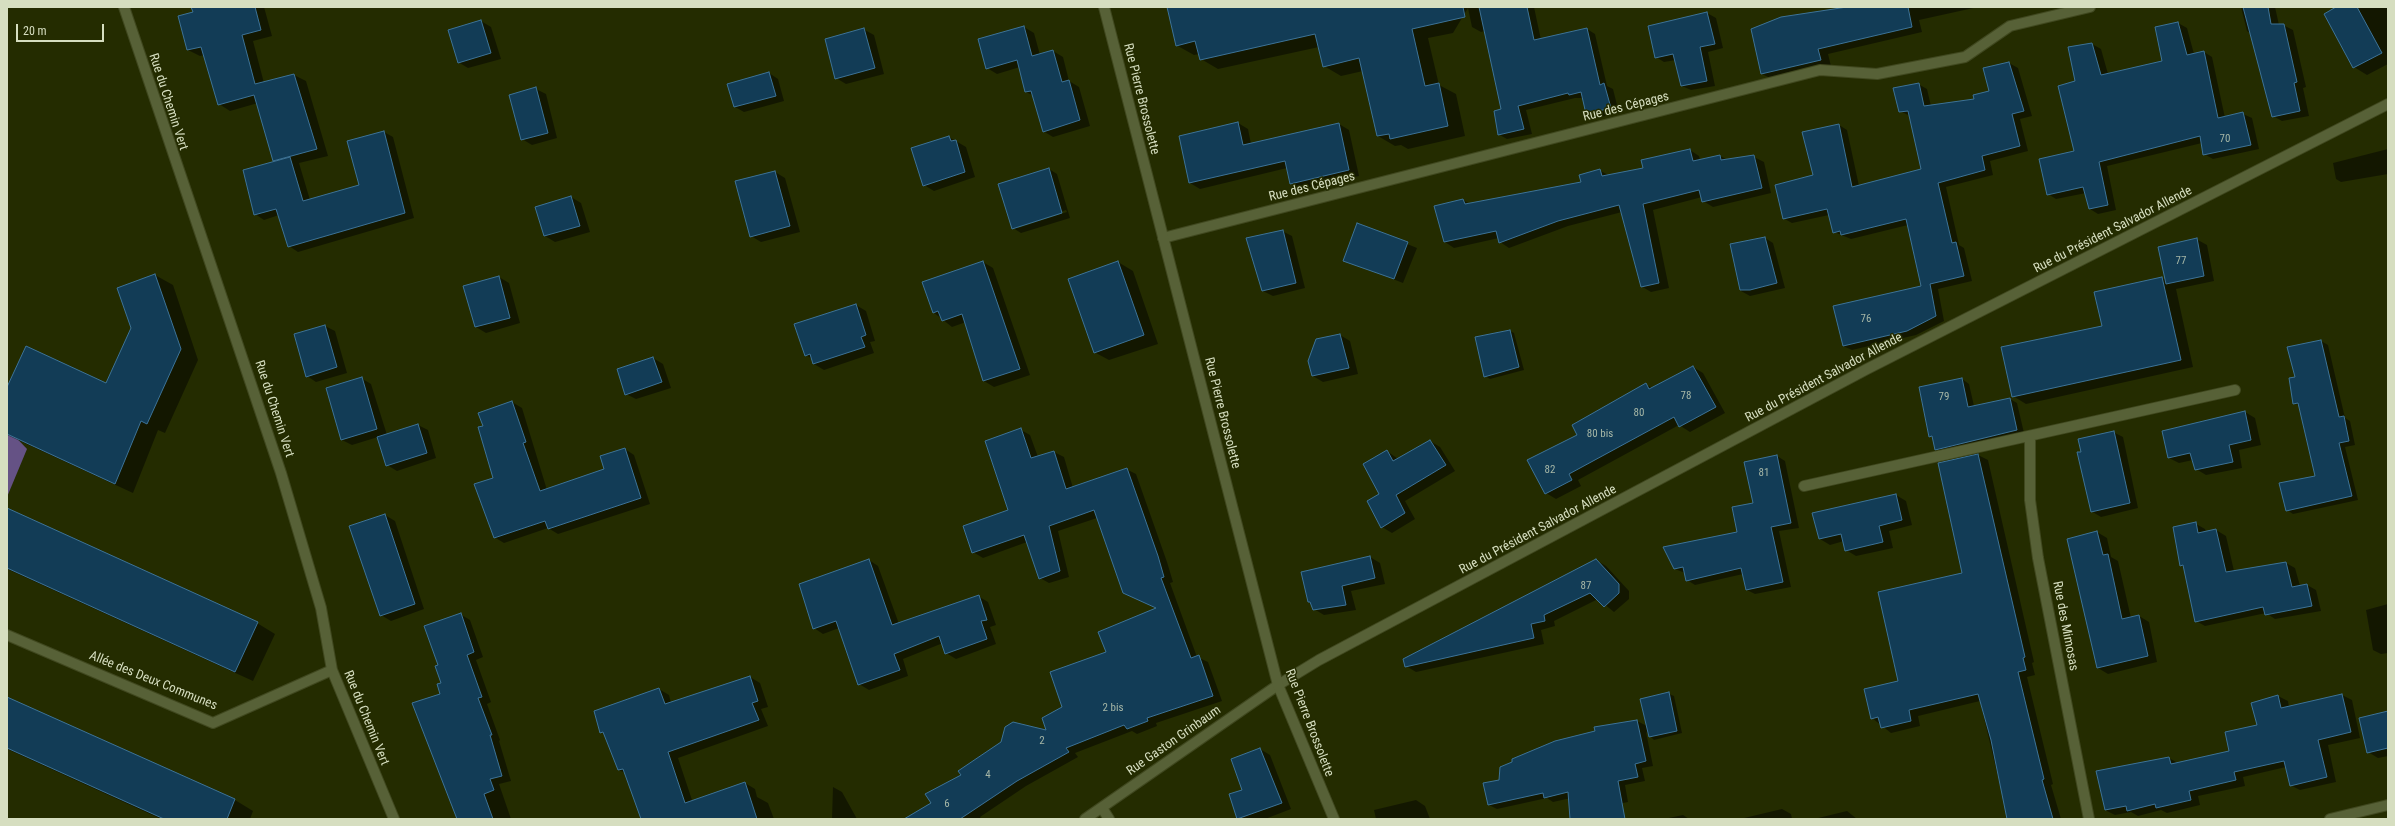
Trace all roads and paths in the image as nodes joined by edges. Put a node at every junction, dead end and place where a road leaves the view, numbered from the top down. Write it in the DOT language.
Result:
graph roads {
  1 [pos="124,7"];
  2 [pos="1104,7"];
  3 [pos="2090,7"];
  4 [pos="2388,104"];
  5 [pos="1163,238"];
  6 [pos="2236,390"];
  7 [pos="2030,436"];
  8 [pos="1804,486"];
  9 [pos="7,635"];
  10 [pos="332,670"];
  11 [pos="1278,685"];
  12 [pos="2388,805"];
  13 [pos="1102,808"];
  14 [pos="394,819"];
  15 [pos="1085,819"];
  16 [pos="1108,819"];
  17 [pos="1334,819"];
  18 [pos="2089,819"];
  19 [pos="2330,819"];
  1 -- 10 [label="street, Rue du Chemin Vert"];
  2 -- 5 [label="street, Rue Pierre Brossolette"];
  3 -- 5 [label="street, Rue des Cépages"];
  4 -- 11 [label="street, Rue du Président Salvador Allende"];
  5 -- 11 [label="street, Rue Pierre Brossolette"];
  6 -- 7 [label="street"];
  7 -- 8 [label="street"];
  7 -- 18 [label="street, Rue des Mimosas"];
  9 -- 10 [label="street, Allée des Deux Communes"];
  10 -- 14 [label="street, Rue du Chemin Vert"];
  11 -- 13 [label="street, Rue Gaston Grinbaum"];
  11 -- 17 [label="street, Rue Pierre Brossolette"];
  12 -- 19 [label="street"];
  13 -- 15 [label="street, Rue Gaston Grinbaum"];
  13 -- 16 [label="street"];
}
